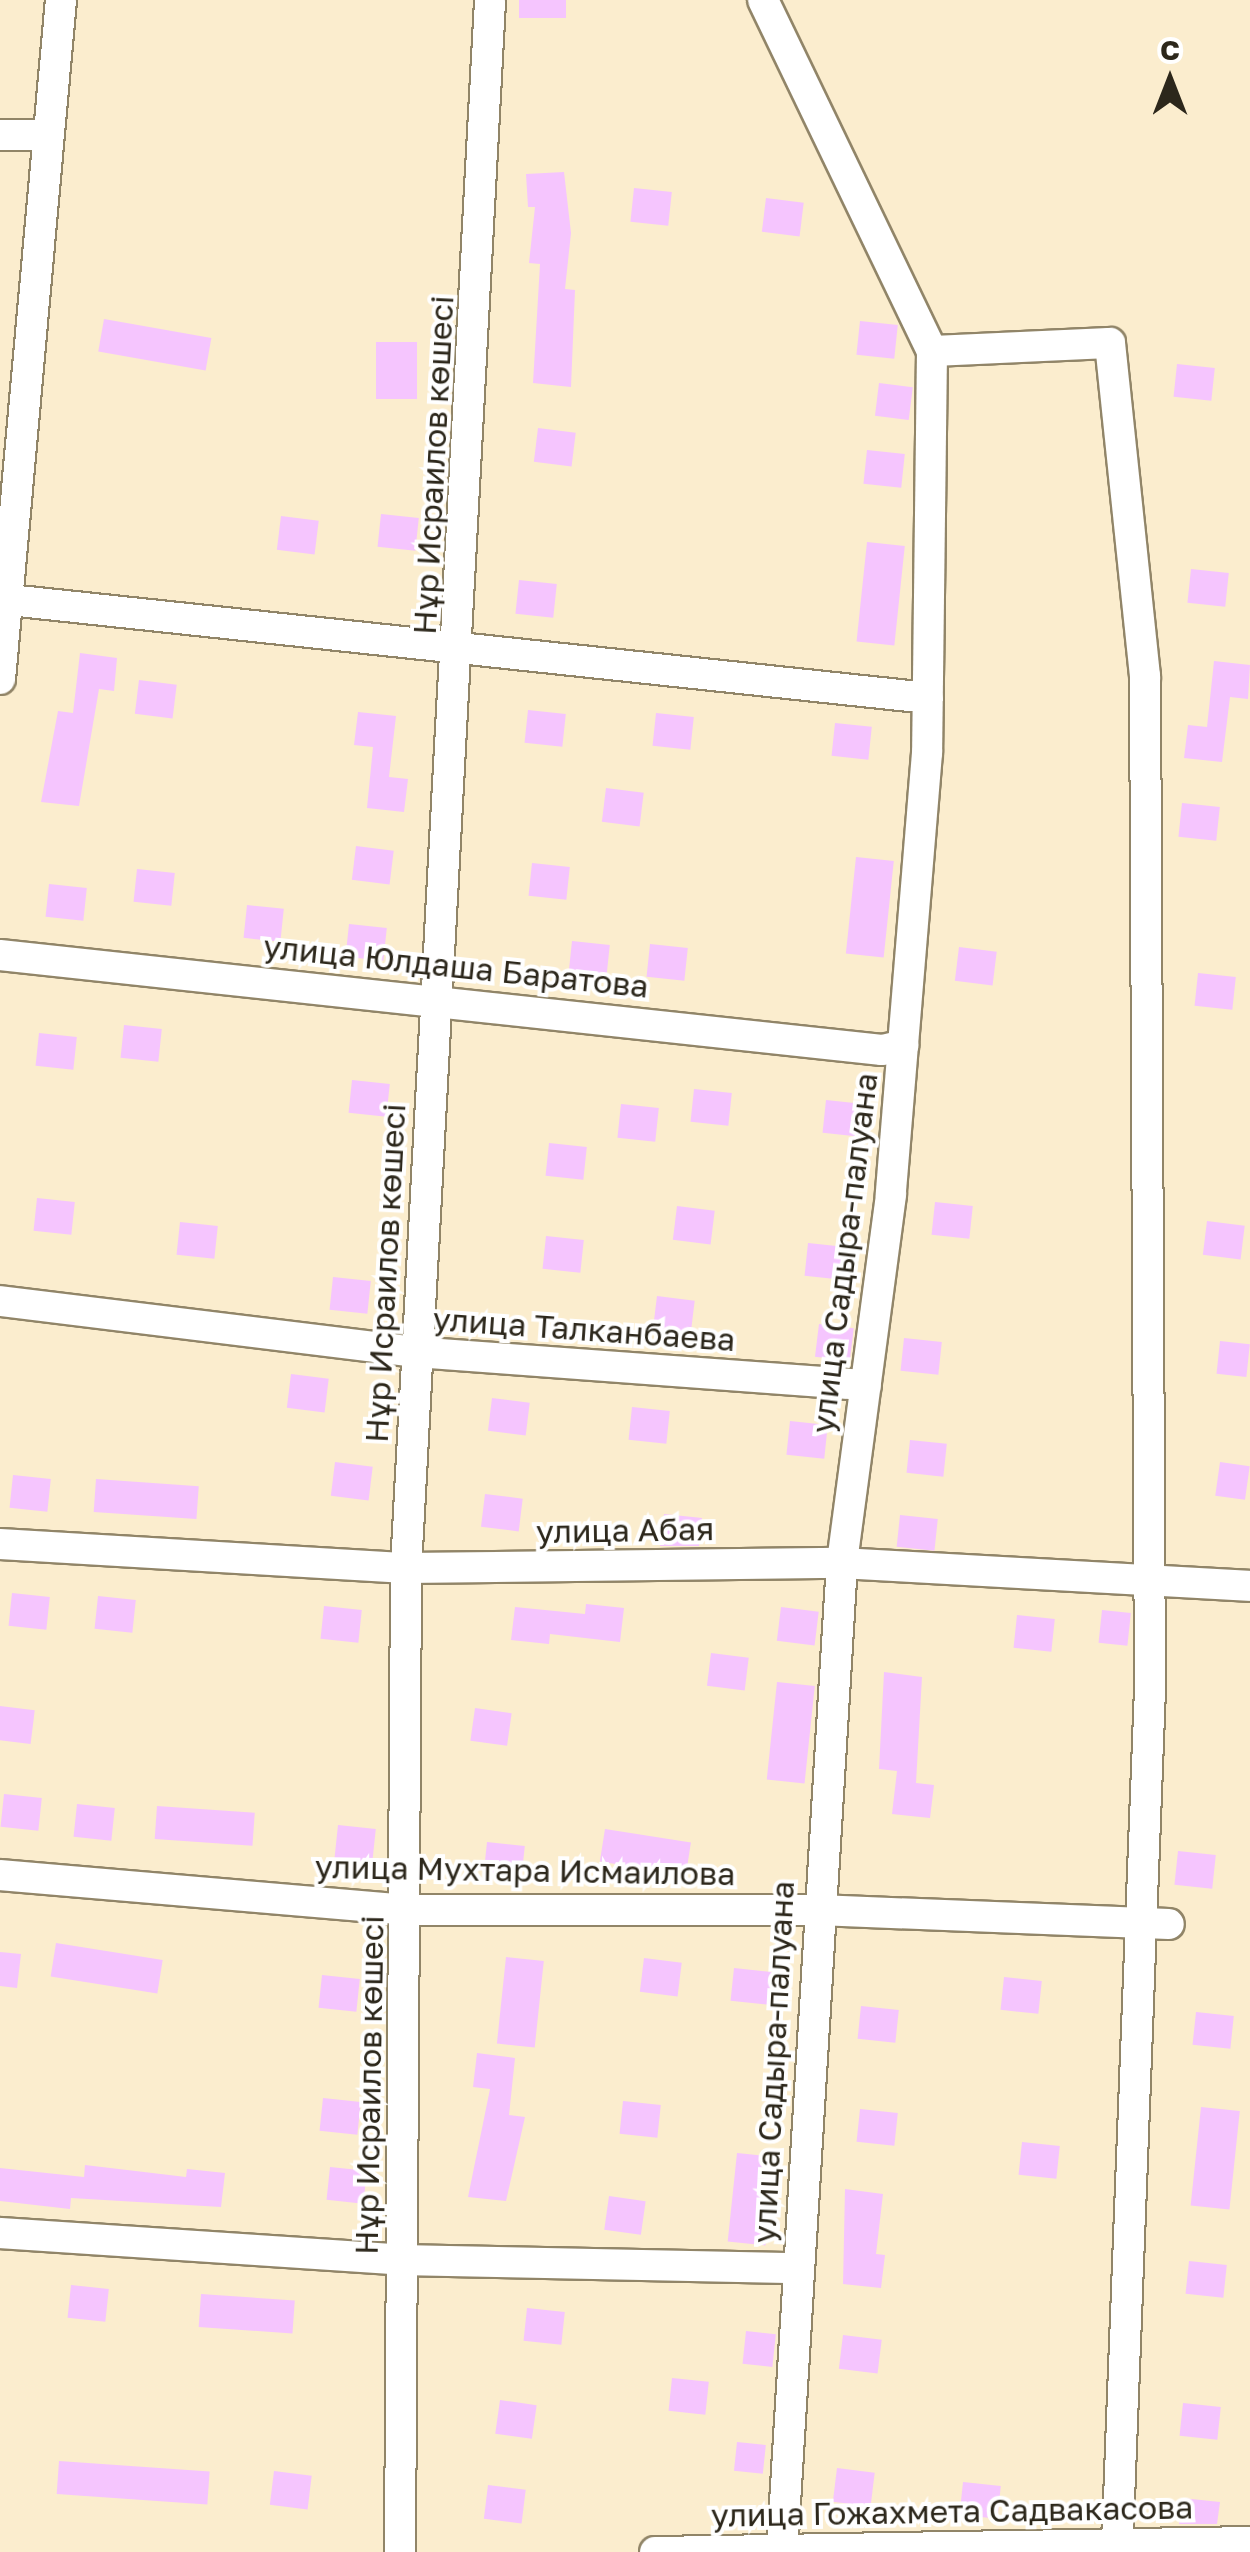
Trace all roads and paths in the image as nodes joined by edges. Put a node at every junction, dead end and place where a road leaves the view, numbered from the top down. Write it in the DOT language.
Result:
graph roads {
  1 [pos="60,0"];
  2 [pos="490,0"];
  3 [pos="763,0"];
  4 [pos="0,135"];
  5 [pos="48,135"];
  6 [pos="932,351"];
  7 [pos="3,599"];
  8 [pos="460,645"];
  9 [pos="0,679"];
  10 [pos="928,698"];
  11 [pos="0,955"];
  12 [pos="435,996"];
  13 [pos="903,1045"];
  14 [pos="0,1301"];
  15 [pos="414,1352"];
  16 [pos="866,1384"];
  17 [pos="0,1544"];
  18 [pos="842,1563"];
  19 [pos="406,1568"];
  20 [pos="1149,1585"];
  21 [pos="1250,1586"];
  22 [pos="0,1875"];
  23 [pos="406,1910"];
  24 [pos="818,1910"];
  25 [pos="1136,1923"];
  26 [pos="1168,1924"];
  27 [pos="0,2233"];
  28 [pos="402,2260"];
  29 [pos="796,2268"];
  30 [pos="1250,2542"];
  31 [pos="1117,2547"];
  32 [pos="782,2548"];
  33 [pos="400,2552"];
  34 [pos="655,2552"];
  1 -- 5 [label="street"];
  2 -- 8 [label="street, Нұр Исраилов көшесі"];
  3 -- 6 [label="street, улица Садыра-палуана"];
  4 -- 5 [label="street"];
  5 -- 7 [label="street"];
  6 -- 10 [label="street, улица Садыра-палуана"];
  6 -- 20 [label="street"];
  7 -- 8 [label="street"];
  7 -- 9 [label="street"];
  8 -- 10 [label="street"];
  8 -- 12 [label="street, Нұр Исраилов көшесі"];
  10 -- 13 [label="street, улица Садыра-палуана"];
  11 -- 12 [label="street, улица Юлдаша Баратова"];
  12 -- 13 [label="street, улица Юлдаша Баратова"];
  12 -- 15 [label="street, Нұр Исраилов көшесі"];
  13 -- 16 [label="street, улица Садыра-палуана"];
  14 -- 15 [label="street, улица Талканбаева"];
  15 -- 16 [label="street, улица Талканбаева"];
  15 -- 19 [label="street, Нұр Исраилов көшесі"];
  16 -- 18 [label="street, улица Садыра-палуана"];
  17 -- 19 [label="street, улица Абая"];
  18 -- 19 [label="street, улица Абая"];
  18 -- 20 [label="street, улица Абая"];
  18 -- 24 [label="street, улица Садыра-палуана"];
  19 -- 23 [label="street, Нұр Исраилов көшесі"];
  20 -- 21 [label="street, улица Абая"];
  20 -- 25 [label="street"];
  22 -- 23 [label="street, улица Мухтара Исмаилова"];
  23 -- 24 [label="street, улица Мухтара Исмаилова"];
  23 -- 28 [label="street, Нұр Исраилов көшесі"];
  24 -- 25 [label="street, улица Мухтара Исмаилова"];
  24 -- 29 [label="street, улица Садыра-палуана"];
  25 -- 26 [label="street, улица Мухтара Исмаилова"];
  25 -- 31 [label="street"];
  27 -- 28 [label="street"];
  28 -- 29 [label="street"];
  28 -- 33 [label="street, Нұр Исраилов көшесі"];
  29 -- 32 [label="street, улица Садыра-палуана"];
  30 -- 31 [label="street, улица Гожахмета Садвакасова"];
  31 -- 32 [label="street, улица Гожахмета Садвакасова"];
  32 -- 34 [label="street, улица Гожахмета Садвакасова"];
}
